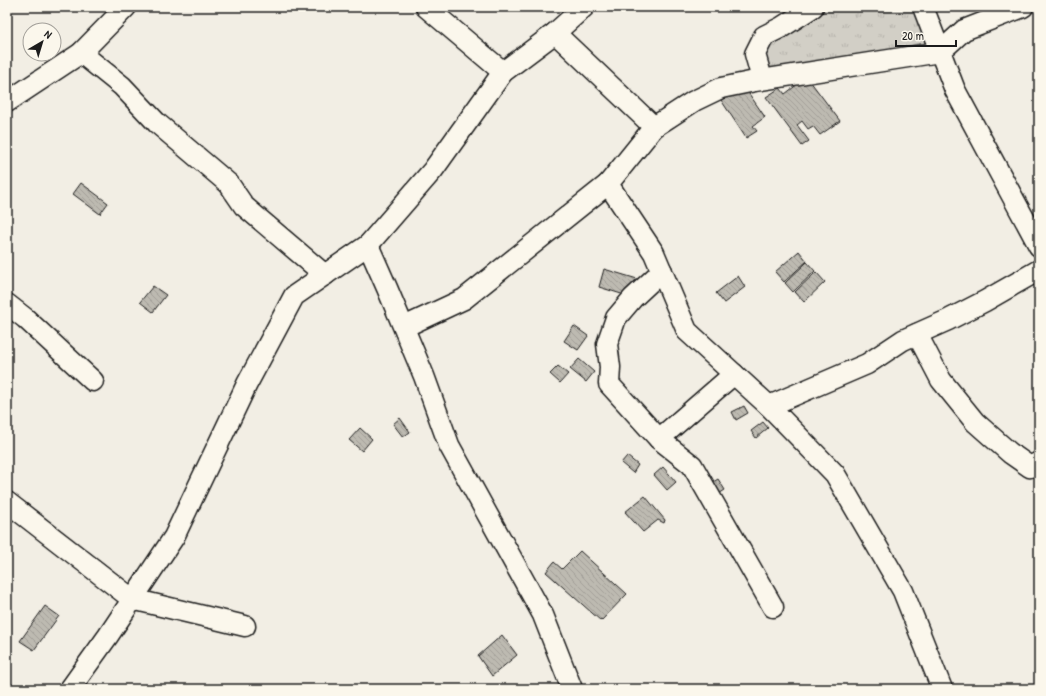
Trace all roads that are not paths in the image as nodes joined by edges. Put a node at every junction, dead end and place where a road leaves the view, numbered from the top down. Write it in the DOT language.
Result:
graph roads {
  1 [pos="126,7"];
  2 [pos="426,7"];
  3 [pos="584,7"];
  4 [pos="813,7"];
  5 [pos="923,7"];
  6 [pos="1023,7"];
  7 [pos="555,33"];
  8 [pos="940,52"];
  9 [pos="81,53"];
  10 [pos="503,72"];
  11 [pos="762,80"];
  12 [pos="7,102"];
  13 [pos="654,127"];
  14 [pos="608,184"];
  15 [pos="368,245"];
  16 [pos="1039,246"];
  17 [pos="1039,270"];
  18 [pos="662,271"];
  19 [pos="325,275"];
  20 [pos="7,304"];
  21 [pos="404,328"];
  22 [pos="917,334"];
  23 [pos="734,374"];
  24 [pos="93,381"];
  25 [pos="769,406"];
  26 [pos="659,439"];
  27 [pos="1039,462"];
  28 [pos="7,502"];
  29 [pos="132,599"];
  30 [pos="773,607"];
  31 [pos="245,626"];
  32 [pos="70,689"];
  33 [pos="572,689"];
  34 [pos="942,689"];
  1 -- 9 [label="street"];
  2 -- 10 [label="street"];
  3 -- 7 [label="street"];
  4 -- 11 [label="street"];
  5 -- 8 [label="street"];
  6 -- 8 [label="street"];
  7 -- 10 [label="street"];
  7 -- 13 [label="street"];
  8 -- 11 [label="street"];
  8 -- 16 [label="street"];
  9 -- 12 [label="street"];
  9 -- 19 [label="street"];
  10 -- 15 [label="street"];
  11 -- 13 [label="street"];
  13 -- 14 [label="street"];
  14 -- 18 [label="street"];
  14 -- 21 [label="street"];
  15 -- 19 [label="street"];
  15 -- 21 [label="street"];
  17 -- 22 [label="street"];
  18 -- 23 [label="street"];
  18 -- 26 [label="street"];
  19 -- 29 [label="street"];
  20 -- 24 [label="street"];
  21 -- 33 [label="street"];
  22 -- 25 [label="street"];
  22 -- 27 [label="street"];
  23 -- 25 [label="street"];
  23 -- 26 [label="street"];
  25 -- 34 [label="street"];
  26 -- 30 [label="street"];
  28 -- 29 [label="street"];
  29 -- 31 [label="street"];
  29 -- 32 [label="street"];
}
